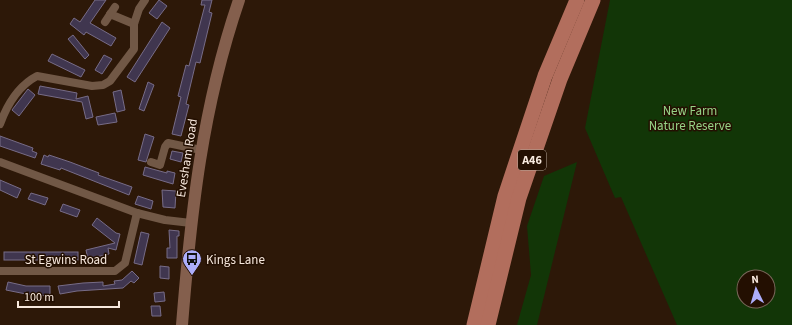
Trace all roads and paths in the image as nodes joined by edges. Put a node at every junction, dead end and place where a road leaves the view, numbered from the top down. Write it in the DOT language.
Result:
graph roads {
  1 [pos="145,0"];
  2 [pos="239,0"];
  3 [pos="577,0"];
  4 [pos="593,0"];
  5 [pos="105,22"];
  6 [pos="134,24"];
  7 [pos="0,124"];
  8 [pos="201,150"];
  9 [pos="0,162"];
  10 [pos="151,162"];
  11 [pos="138,213"];
  12 [pos="190,223"];
  13 [pos="0,271"];
  14 [pos="182,325"];
  15 [pos="474,325"];
  16 [pos="488,325"];
  1 -- 6 [label="street"];
  2 -- 8 [label="main road, Evesham Road"];
  3 -- 15 [label="highway, A46"];
  4 -- 16 [label="highway, A46"];
  5 -- 6 [label="street"];
  6 -- 7 [label="street"];
  8 -- 10 [label="street"];
  8 -- 12 [label="main road, Evesham Road"];
  9 -- 11 [label="street"];
  11 -- 12 [label="street"];
  11 -- 13 [label="street, St Egwins Road"];
  12 -- 14 [label="main road, Evesham Road"];
}
